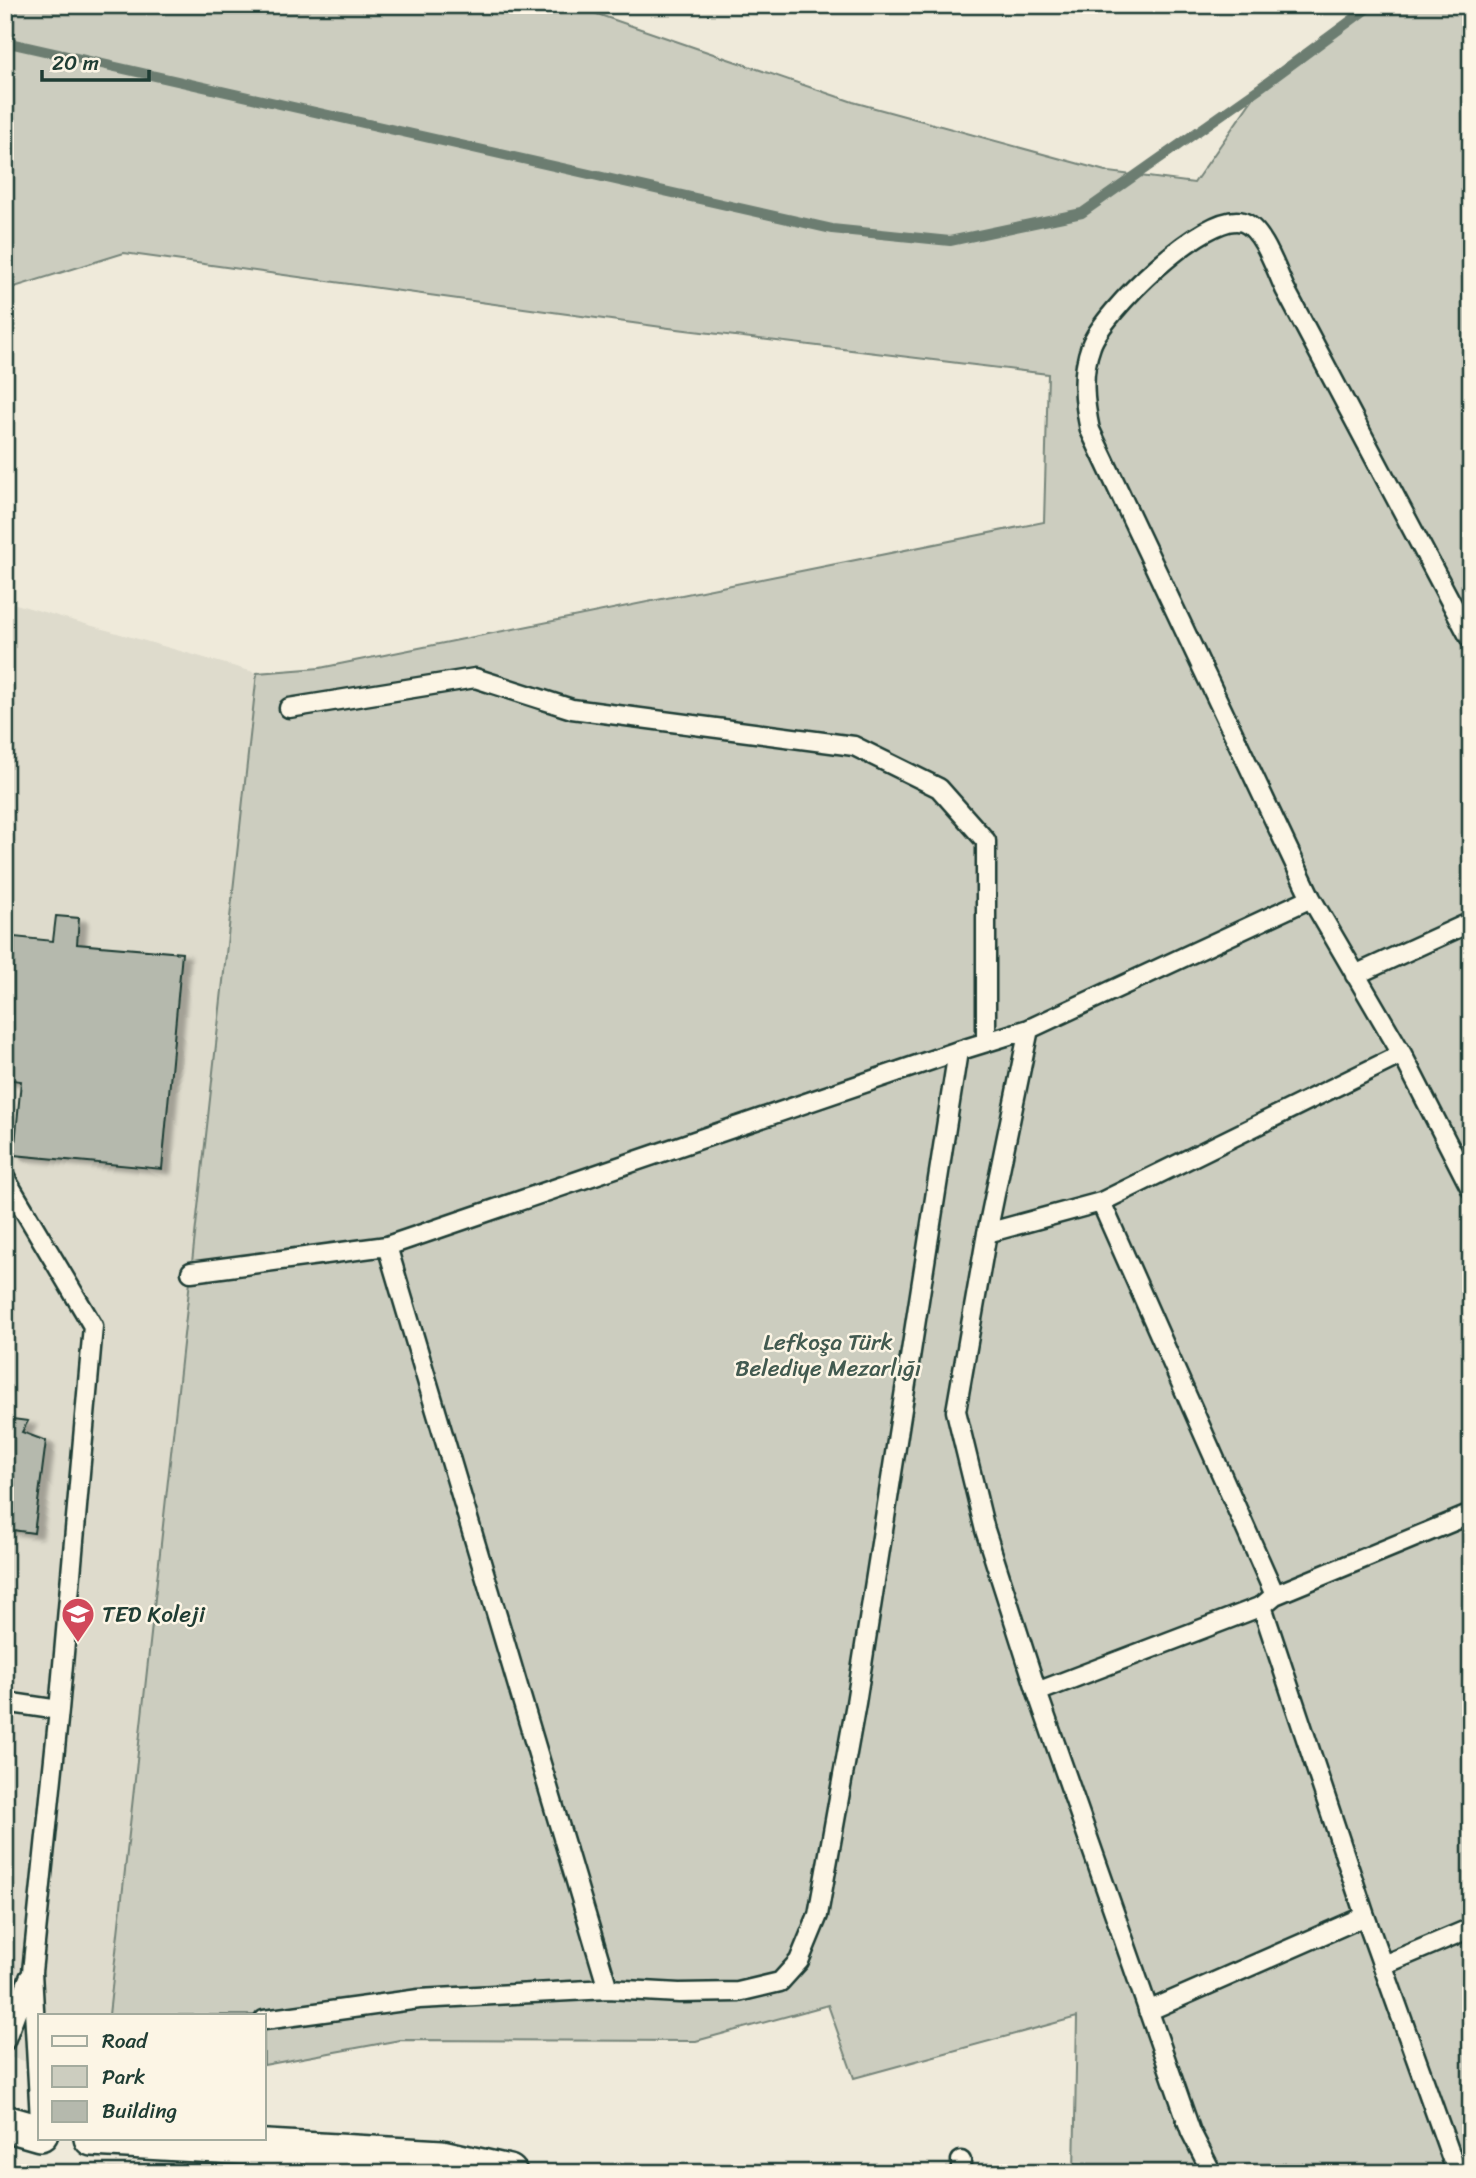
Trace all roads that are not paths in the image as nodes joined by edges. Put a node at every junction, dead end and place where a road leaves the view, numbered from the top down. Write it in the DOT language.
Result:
graph roads {
  1 [pos="1471,640"];
  2 [pos="289,708"];
  3 [pos="1311,898"];
  4 [pos="1471,922"];
  5 [pos="1355,975"];
  6 [pos="1029,1029"];
  7 [pos="986,1042"];
  8 [pos="958,1051"];
  9 [pos="1402,1054"];
  10 [pos="5,1178"];
  11 [pos="1471,1189"];
  12 [pos="1101,1202"];
  13 [pos="987,1233"];
  14 [pos="387,1247"];
  15 [pos="191,1272"];
  16 [pos="1471,1514"];
  17 [pos="1268,1601"];
  18 [pos="1037,1692"];
  19 [pos="5,1702"];
  20 [pos="59,1710"];
  21 [pos="1365,1916"];
  22 [pos="1471,1928"];
  23 [pos="1382,1965"];
  24 [pos="32,1972"];
  25 [pos="608,1989"];
  26 [pos="1148,2011"];
  27 [pos="266,2020"];
  28 [pos="5,2041"];
  29 [pos="38,2083"];
  30 [pos="5,2123"];
  31 [pos="38,2132"];
  32 [pos="127,2140"];
  33 [pos="509,2173"];
  34 [pos="1212,2173"];
  35 [pos="1457,2173"];
  1 -- 3 [label="lane"];
  2 -- 7 [label="lane"];
  3 -- 5 [label="lane"];
  3 -- 6 [label="lane"];
  4 -- 5 [label="lane"];
  5 -- 9 [label="lane"];
  6 -- 7 [label="lane"];
  6 -- 13 [label="lane"];
  7 -- 8 [label="lane"];
  8 -- 14 [label="lane"];
  8 -- 25 [label="lane"];
  9 -- 11 [label="lane"];
  9 -- 12 [label="lane"];
  10 -- 20 [label="lane"];
  12 -- 13 [label="lane"];
  12 -- 17 [label="lane"];
  13 -- 18 [label="lane"];
  14 -- 15 [label="lane"];
  14 -- 25 [label="lane"];
  16 -- 17 [label="lane"];
  17 -- 18 [label="lane"];
  17 -- 21 [label="lane"];
  18 -- 26 [label="lane"];
  19 -- 20 [label="lane"];
  20 -- 24 [label="lane"];
  21 -- 23 [label="lane"];
  21 -- 26 [label="lane"];
  22 -- 23 [label="lane"];
  23 -- 35 [label="lane"];
  24 -- 28 [label="lane"];
  24 -- 29 [label="lane"];
  25 -- 27 [label="lane"];
  26 -- 34 [label="lane"];
  30 -- 31 [label="street"];
  32 -- 33 [label="street"];
}
